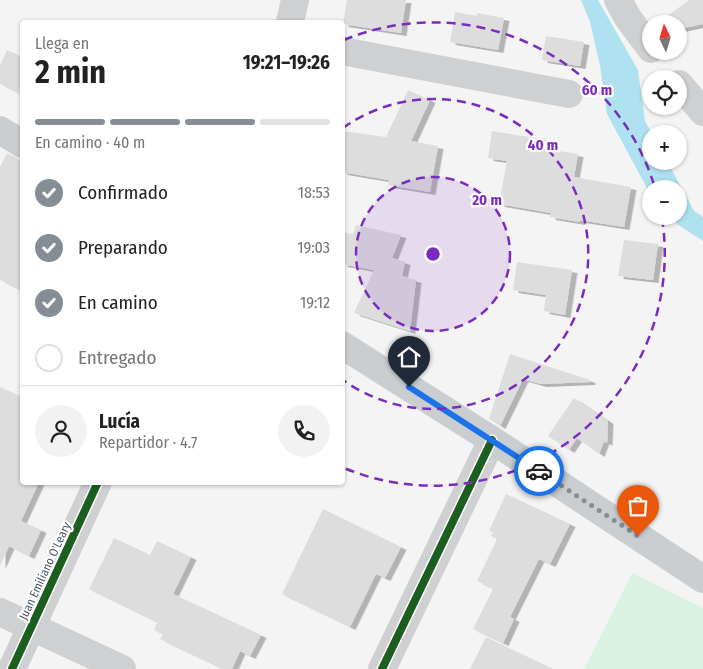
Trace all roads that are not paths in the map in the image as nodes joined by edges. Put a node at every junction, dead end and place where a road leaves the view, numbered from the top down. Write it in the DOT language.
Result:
graph roads {
  1 [pos="295,0"];
  2 [pos="618,0"];
  3 [pos="290,20"];
  4 [pos="642,37"];
  5 [pos="345,52"];
  6 [pos="660,60"];
  7 [pos="667,70"];
  8 [pos="687,93"];
  9 [pos="570,94"];
  10 [pos="703,112"];
  11 [pos="0,130"];
  12 [pos="20,143"];
  13 [pos="345,347"];
  14 [pos="492,440"];
  15 [pos="97,485"];
  16 [pos="703,579"];
  17 [pos="0,612"];
  18 [pos="32,627"];
  19 [pos="12,669"];
  20 [pos="122,669"];
  21 [pos="382,669"];
  1 -- 3 [label="street"];
  2 -- 4 [label="street"];
  5 -- 9 [label="street"];
  6 -- 7 [label="street"];
  8 -- 10 [label="street"];
  11 -- 12 [label="main road"];
  13 -- 14 [label="main road"];
  14 -- 16 [label="main road"];
  14 -- 21 [label="street"];
  15 -- 18 [label="street, Juan Emiliano O'Leary"];
  17 -- 18 [label="street"];
  18 -- 19 [label="street, Juan Emiliano O'Leary"];
  18 -- 20 [label="street"];
}
